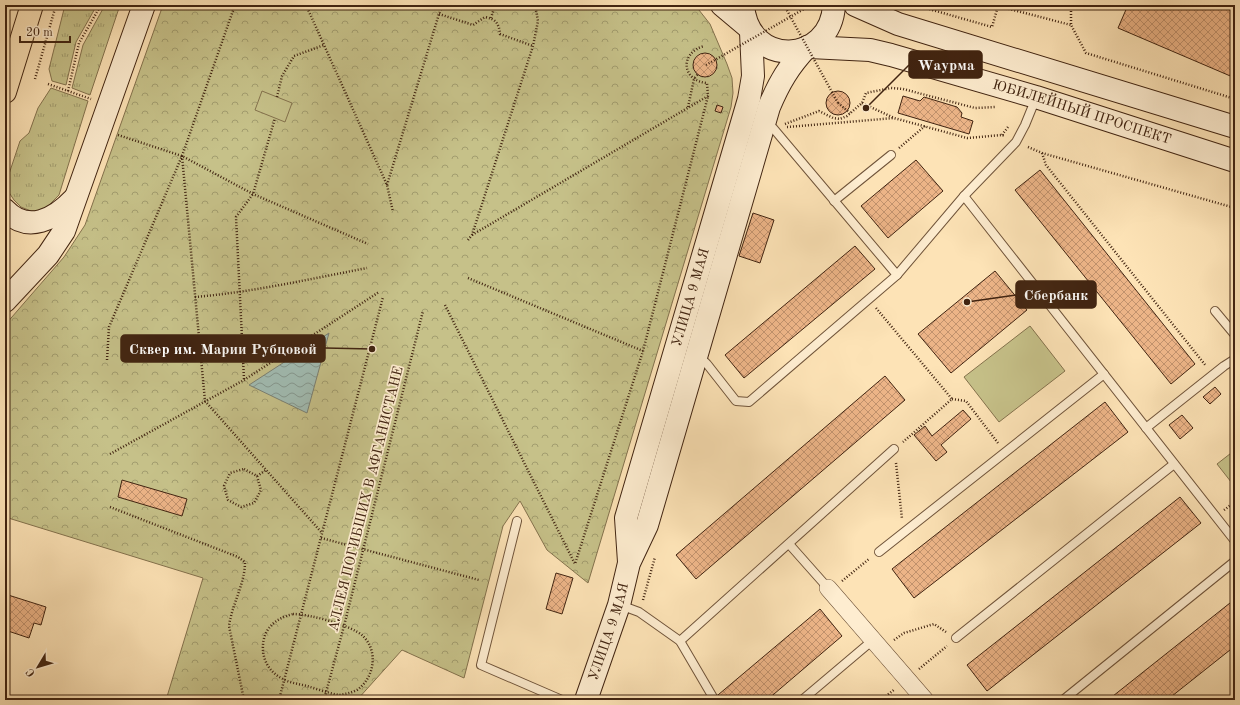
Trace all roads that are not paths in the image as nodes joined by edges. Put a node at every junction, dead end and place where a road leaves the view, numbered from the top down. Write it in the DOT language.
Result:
graph roads {
  1 [pos="32,5"];
  2 [pos="144,5"];
  3 [pos="722,5"];
  4 [pos="743,5"];
  5 [pos="834,5"];
  6 [pos="855,5"];
  7 [pos="749,29"];
  8 [pos="808,47"];
  9 [pos="5,92"];
  10 [pos="1036,97"];
  11 [pos="1235,127"];
  12 [pos="773,128"];
  13 [pos="891,155"];
  14 [pos="1235,161"];
  15 [pos="76,196"];
  16 [pos="964,196"];
  17 [pos="834,201"];
  18 [pos="5,210"];
  19 [pos="897,275"];
  20 [pos="5,301"];
  21 [pos="1215,311"];
  22 [pos="1235,335"];
  23 [pos="697,354"];
  24 [pos="1235,359"];
  25 [pos="1104,374"];
  26 [pos="1146,428"];
  27 [pos="894,449"];
  28 [pos="1174,464"];
  29 [pos="517,521"];
  30 [pos="1235,541"];
  31 [pos="789,544"];
  32 [pos="879,552"];
  33 [pos="1235,561"];
  34 [pos="629,563"];
  35 [pos="829,589"];
  36 [pos="619,604"];
  37 [pos="956,638"];
  38 [pos="680,641"];
  39 [pos="877,645"];
  40 [pos="714,698"];
  41 [pos="562,700"];
  42 [pos="586,700"];
  43 [pos="802,700"];
  44 [pos="925,700"];
  45 [pos="1063,700"];
  1 -- 9 [label="highway"];
  2 -- 15 [label="main road"];
  3 -- 7 [label="main road, ЮБИЛЕЙНЫЙ ПРОСПЕКТ"];
  4 -- 7 [label="main road"];
  5 -- 8 [label="main road, ЮБИЛЕЙНЫЙ ПРОСПЕКТ"];
  6 -- 11 [label="main road"];
  7 -- 8 [label="main road, ЮБИЛЕЙНЫЙ ПРОСПЕКТ"];
  7 -- 34 [label="main road, УЛИЦА 9 МАЯ"];
  8 -- 10 [label="main road, ЮБИЛЕЙНЫЙ ПРОСПЕКТ"];
  8 -- 23 [label="main road, УЛИЦА 9 МАЯ"];
  10 -- 14 [label="main road, ЮБИЛЕЙНЫЙ ПРОСПЕКТ"];
  10 -- 16 [label="lane"];
  12 -- 17 [label="lane"];
  13 -- 17 [label="lane"];
  15 -- 18 [label="main road"];
  15 -- 20 [label="main road"];
  16 -- 19 [label="lane"];
  16 -- 25 [label="lane"];
  17 -- 19 [label="lane"];
  19 -- 23 [label="lane"];
  21 -- 22 [label="lane"];
  23 -- 34 [label="main road, УЛИЦА 9 МАЯ"];
  24 -- 26 [label="lane"];
  25 -- 26 [label="lane"];
  25 -- 32 [label="lane"];
  26 -- 28 [label="lane"];
  27 -- 31 [label="lane"];
  28 -- 30 [label="lane"];
  28 -- 37 [label="lane"];
  29 -- 41 [label="lane"];
  31 -- 35 [label="lane"];
  31 -- 38 [label="lane"];
  33 -- 45 [label="lane"];
  34 -- 36 [label="main road, УЛИЦА 9 МАЯ"];
  35 -- 39 [label="street"];
  36 -- 38 [label="lane"];
  36 -- 42 [label="main road, УЛИЦА 9 МАЯ"];
  38 -- 40 [label="lane"];
  39 -- 43 [label="lane"];
  39 -- 44 [label="street"];
}
